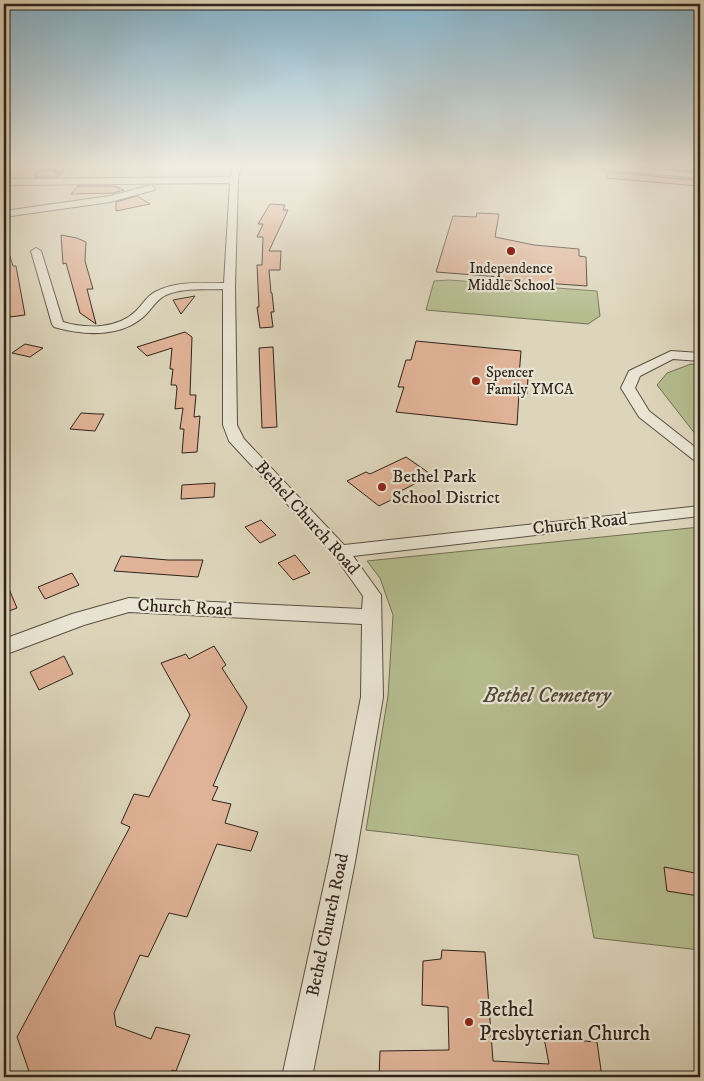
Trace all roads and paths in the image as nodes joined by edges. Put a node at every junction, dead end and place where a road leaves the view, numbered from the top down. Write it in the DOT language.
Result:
graph roads {
  1 [pos="233,216"];
  2 [pos="36,251"];
  3 [pos="229,286"];
  4 [pos="700,358"];
  5 [pos="700,458"];
  6 [pos="700,511"];
  7 [pos="340,550"];
  8 [pos="373,618"];
  9 [pos="4,647"];
  10 [pos="296,1077"];
  1 -- 3 [label="street, Bethel Church Road"];
  2 -- 3 [label="street"];
  3 -- 7 [label="street, Bethel Church Road"];
  4 -- 5 [label="street"];
  6 -- 7 [label="street, Church Road"];
  7 -- 8 [label="street, Bethel Church Road"];
  8 -- 9 [label="street, Church Road"];
  8 -- 10 [label="street, Bethel Church Road"];
}
